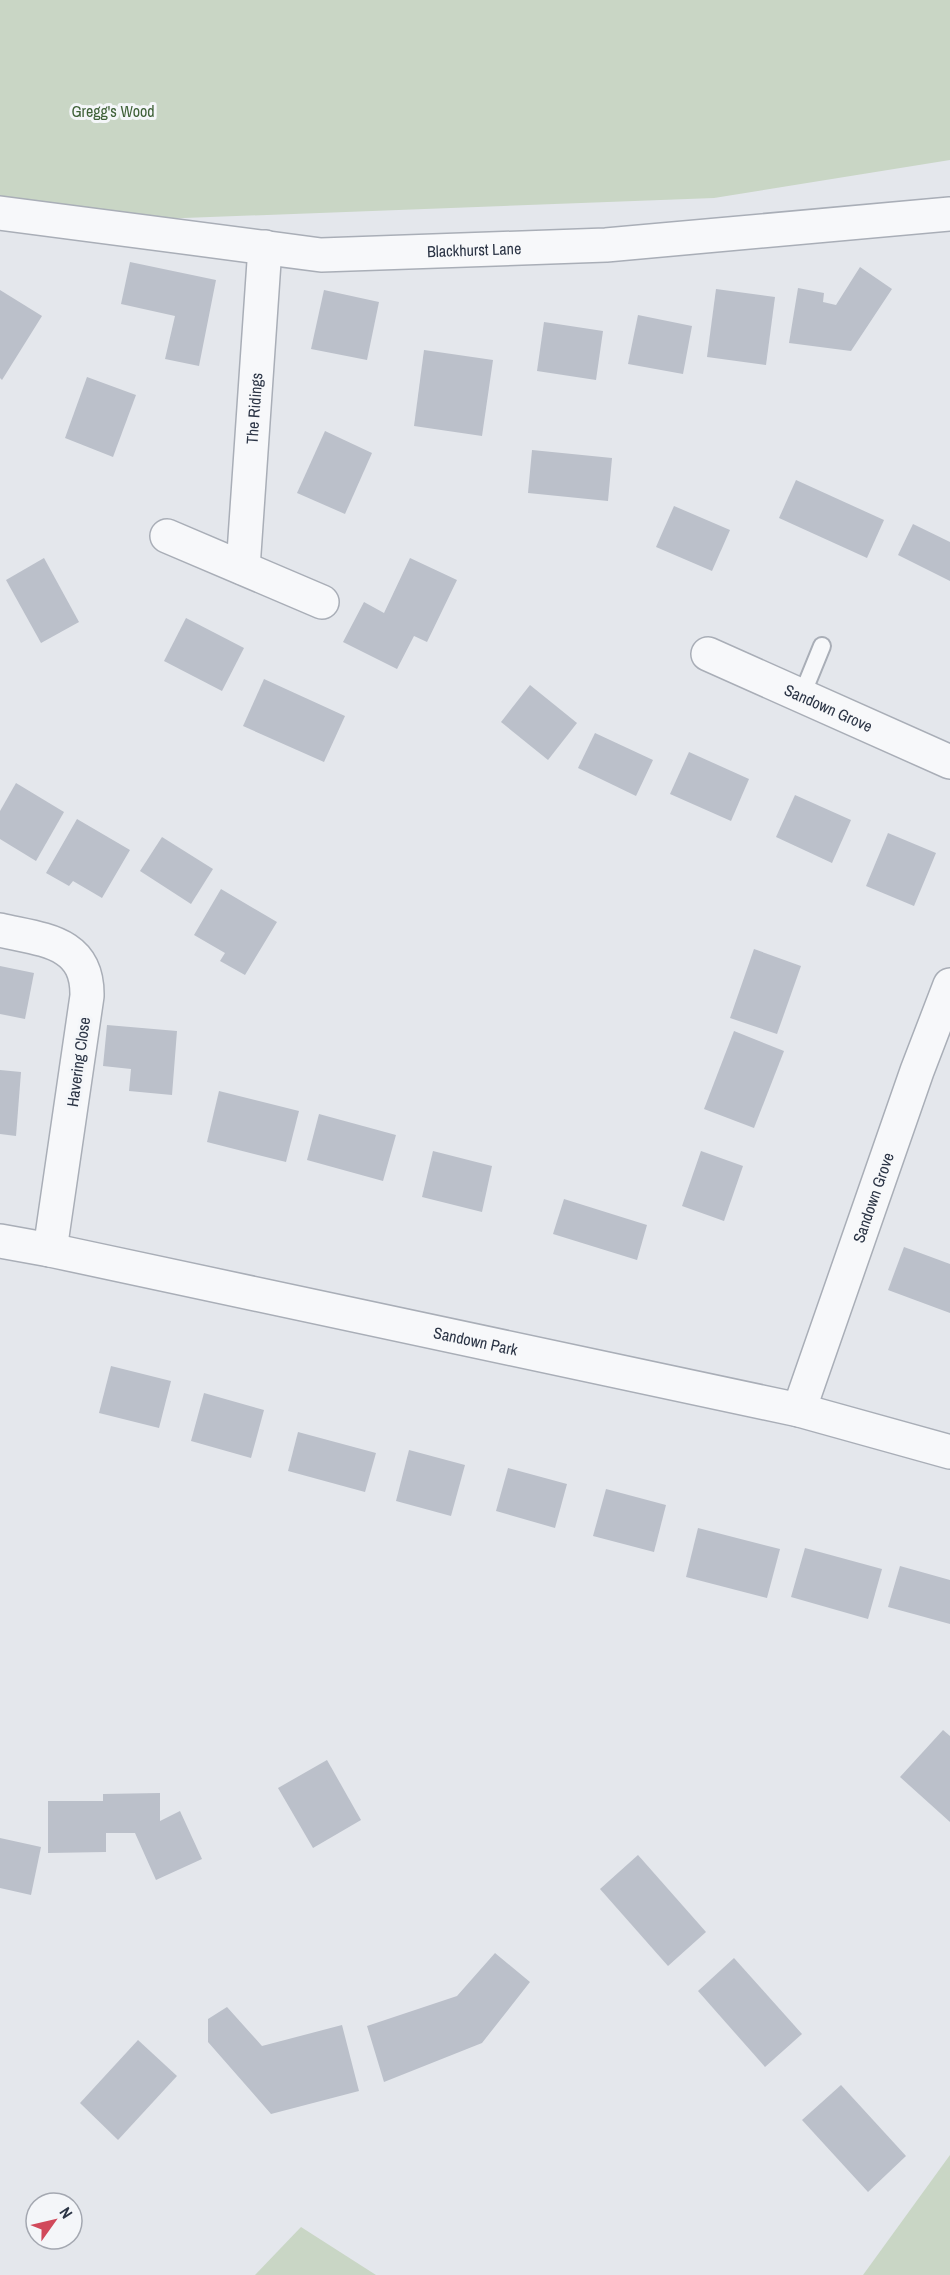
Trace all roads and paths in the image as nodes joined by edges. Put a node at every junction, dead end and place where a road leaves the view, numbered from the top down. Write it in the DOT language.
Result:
graph roads {
  1 [pos="0,213"];
  2 [pos="950,214"];
  3 [pos="264,247"];
  4 [pos="166,536"];
  5 [pos="243,568"];
  6 [pos="322,602"];
  7 [pos="822,646"];
  8 [pos="708,654"];
  9 [pos="802,695"];
  10 [pos="950,762"];
  11 [pos="0,930"];
  12 [pos="950,985"];
  13 [pos="0,1242"];
  14 [pos="50,1250"];
  15 [pos="799,1410"];
  16 [pos="950,1452"];
  1 -- 3 [label="street, Blackhurst Lane"];
  2 -- 3 [label="street, Blackhurst Lane"];
  3 -- 5 [label="street, The Ridings"];
  4 -- 5 [label="street"];
  5 -- 6 [label="street"];
  7 -- 9 [label="lane"];
  8 -- 9 [label="street, Sandown Grove"];
  9 -- 10 [label="street, Sandown Grove"];
  11 -- 14 [label="street, Havering Close"];
  12 -- 15 [label="street, Sandown Grove"];
  13 -- 14 [label="street, Sandown Park"];
  14 -- 15 [label="street, Sandown Park"];
  15 -- 16 [label="street, Sandown Park"];
}
